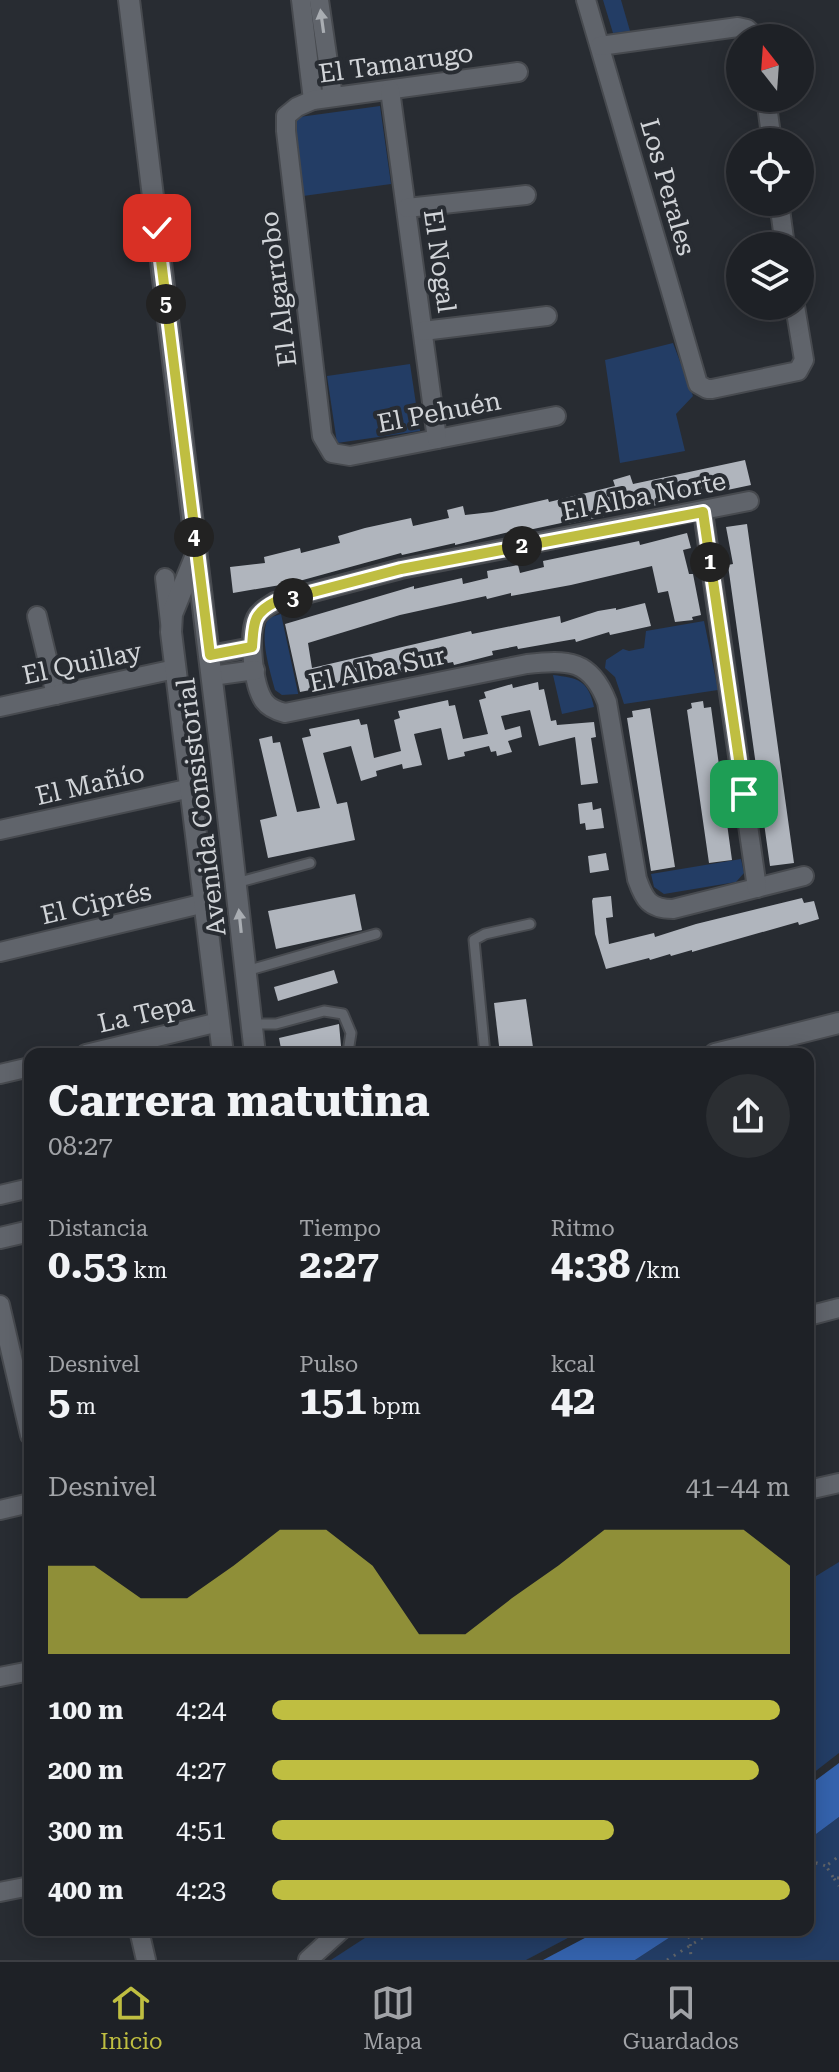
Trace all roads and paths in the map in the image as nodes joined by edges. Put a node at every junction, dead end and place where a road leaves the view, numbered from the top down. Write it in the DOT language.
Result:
graph roads {
  1 [pos="129,0"];
  2 [pos="301,0"];
  3 [pos="319,0"];
  4 [pos="586,0"];
  5 [pos="726,29"];
  6 [pos="600,46"];
  7 [pos="518,72"];
  8 [pos="390,90"];
  9 [pos="333,97"];
  10 [pos="313,100"];
  11 [pos="286,116"];
  12 [pos="526,195"];
  13 [pos="407,208"];
  14 [pos="547,316"];
  15 [pos="797,320"];
  16 [pos="423,331"];
  17 [pos="556,416"];
  18 [pos="437,439"];
  19 [pos="332,453"];
  20 [pos="749,501"];
  21 [pos="703,512"];
  22 [pos="196,555"];
  23 [pos="165,578"];
  24 [pos="177,601"];
  25 [pos="204,615"];
  26 [pos="37,616"];
  27 [pos="171,623"];
  28 [pos="252,647"];
  29 [pos="210,655"];
  30 [pos="175,669"];
  31 [pos="255,670"];
  32 [pos="212,676"];
  33 [pos="56,695"];
  34 [pos="0,707"];
  35 [pos="221,754"];
  36 [pos="191,788"];
  37 [pos="0,830"];
  38 [pos="310,863"];
  39 [pos="804,876"];
  40 [pos="236,883"];
  41 [pos="757,888"];
  42 [pos="205,903"];
  43 [pos="530,924"];
  44 [pos="376,934"];
  45 [pos="0,952"];
  46 [pos="246,971"];
  47 [pos="219,1022"];
  48 [pos="839,1023"];
  49 [pos="251,1024"];
  50 [pos="111,1048"];
  51 [pos="222,1048"];
  52 [pos="254,1048"];
  53 [pos="349,1048"];
  54 [pos="484,1048"];
  55 [pos="739,1048"];
  56 [pos="24,1068"];
  57 [pos="0,1074"];
  58 [pos="24,1189"];
  59 [pos="0,1195"];
  60 [pos="24,1232"];
  61 [pos="0,1238"];
  62 [pos="0,1305"];
  63 [pos="839,1308"];
  64 [pos="814,1314"];
  65 [pos="24,1409"];
  66 [pos="839,1483"];
  67 [pos="814,1489"];
  68 [pos="24,1504"];
  69 [pos="0,1510"];
  70 [pos="24,1672"];
  71 [pos="0,1677"];
  72 [pos="839,1856"];
  73 [pos="814,1864"];
  74 [pos="826,1866"];
  75 [pos="833,1877"];
  76 [pos="839,1878"];
  77 [pos="839,1886"];
  78 [pos="24,1887"];
  79 [pos="0,1892"];
  80 [pos="140,1936"];
  81 [pos="334,1936"];
  82 [pos="688,1936"];
  83 [pos="706,1936"];
  84 [pos="690,1947"];
  85 [pos="146,1960"];
  86 [pos="308,1960"];
  87 [pos="667,1960"];
  88 [pos="691,1960"];
  1 -- 22 [label="street, Avenida Consistorial"];
  2 -- 10 [label="street"];
  9 -- 3 [label="street, one-way"];
  4 -- 6 [label="street, Los Perales"];
  5 -- 6 [label="street"];
  6 -- 15 [label="street, Los Perales"];
  7 -- 8 [label="street, El Tamarugo"];
  8 -- 9 [label="street, El Tamarugo"];
  8 -- 13 [label="street, El Nogal"];
  9 -- 10 [label="street, El Tamarugo"];
  10 -- 11 [label="street, El Tamarugo"];
  11 -- 19 [label="street, El Algarrobo"];
  12 -- 13 [label="street"];
  13 -- 16 [label="street, El Nogal"];
  14 -- 16 [label="street"];
  16 -- 18 [label="street, El Nogal"];
  17 -- 18 [label="street, El Pehuén"];
  18 -- 19 [label="street, El Pehuén"];
  20 -- 21 [label="street, El Alba Norte"];
  21 -- 28 [label="street, El Alba Norte"];
  21 -- 41 [label="street"];
  22 -- 24 [label="street, Avenida Consistorial"];
  22 -- 25 [label="street, Avenida Consistorial"];
  23 -- 27 [label="street, Avenida Consistorial"];
  24 -- 25 [label="street"];
  24 -- 27 [label="street, Avenida Consistorial"];
  25 -- 29 [label="street, Avenida Consistorial"];
  26 -- 33 [label="street"];
  27 -- 30 [label="street, Avenida Consistorial"];
  28 -- 29 [label="street"];
  28 -- 31 [label="street, El Alba Norte"];
  29 -- 32 [label="street, Avenida Consistorial"];
  30 -- 33 [label="street, El Quillay"];
  30 -- 36 [label="street, Avenida Consistorial"];
  31 -- 32 [label="street"];
  31 -- 41 [label="street, El Alba Sur"];
  32 -- 35 [label="street, Avenida Consistorial"];
  33 -- 34 [label="street, El Quillay"];
  35 -- 36 [label="street"];
  35 -- 40 [label="street, Avenida Consistorial"];
  36 -- 37 [label="street, El Mañío"];
  36 -- 42 [label="street, Avenida Consistorial"];
  38 -- 40 [label="lane"];
  39 -- 41 [label="street"];
  46 -- 40 [label="street, Avenida Consistorial, one-way"];
  42 -- 45 [label="street, El Ciprés"];
  42 -- 47 [label="street, Avenida Consistorial"];
  43 -- 54 [label="lane"];
  44 -- 46 [label="lane"];
  46 -- 49 [label="street, Avenida Consistorial"];
  47 -- 50 [label="street, La Tepa"];
  47 -- 51 [label="street, Avenida Consistorial"];
  48 -- 55 [label="street"];
  49 -- 52 [label="street, Avenida Consistorial"];
  49 -- 53 [label="lane"];
  56 -- 57 [label="street"];
  58 -- 59 [label="street"];
  60 -- 61 [label="street"];
  62 -- 65 [label="street"];
  63 -- 64 [label="street"];
  66 -- 67 [label="street"];
  68 -- 69 [label="street"];
  70 -- 71 [label="street"];
  72 -- 74 [label="path"];
  73 -- 74 [label="path"];
  74 -- 75 [label="path"];
  75 -- 76 [label="path"];
  75 -- 77 [label="path"];
  78 -- 79 [label="street"];
  80 -- 85 [label="street"];
  81 -- 86 [label="street"];
  82 -- 84 [label="path"];
  83 -- 84 [label="path"];
  84 -- 87 [label="path"];
  84 -- 88 [label="path"];
}
